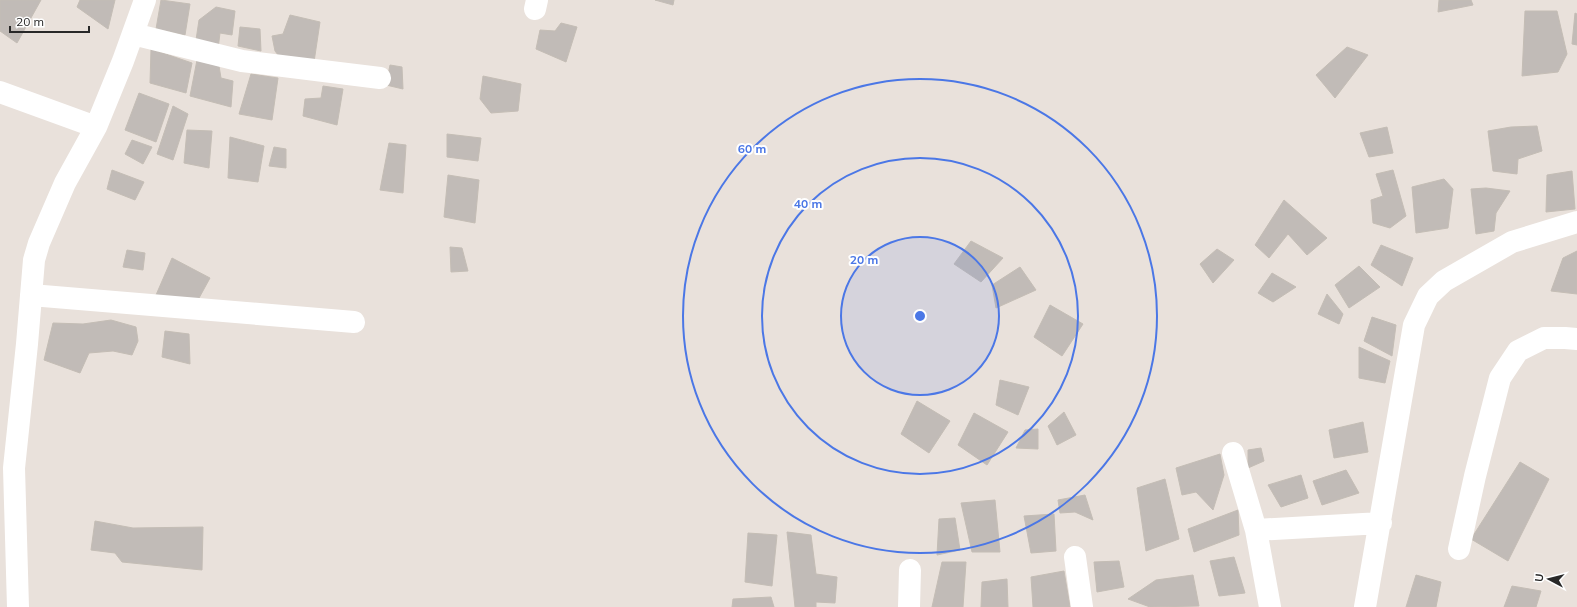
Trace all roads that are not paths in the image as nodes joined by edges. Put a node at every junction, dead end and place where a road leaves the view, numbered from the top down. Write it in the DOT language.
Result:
graph roads {
  1 [pos="145,0"];
  2 [pos="133,34"];
  3 [pos="380,78"];
  4 [pos="0,92"];
  5 [pos="96,127"];
  6 [pos="1577,222"];
  7 [pos="31,295"];
  8 [pos="354,322"];
  9 [pos="1577,339"];
  10 [pos="1233,453"];
  11 [pos="1381,523"];
  12 [pos="1256,530"];
  13 [pos="1459,549"];
  14 [pos="1076,557"];
  15 [pos="910,570"];
  16 [pos="18,607"];
  17 [pos="909,607"];
  18 [pos="1082,607"];
  19 [pos="1270,607"];
  20 [pos="1365,607"];
  1 -- 2 [label="street"];
  2 -- 3 [label="street"];
  2 -- 5 [label="street"];
  4 -- 5 [label="street"];
  5 -- 7 [label="street"];
  6 -- 11 [label="street"];
  7 -- 8 [label="street"];
  7 -- 16 [label="street"];
  9 -- 13 [label="street"];
  10 -- 12 [label="street"];
  11 -- 12 [label="street"];
  11 -- 20 [label="street"];
  12 -- 19 [label="street"];
  14 -- 18 [label="street"];
  15 -- 17 [label="street"];
}
